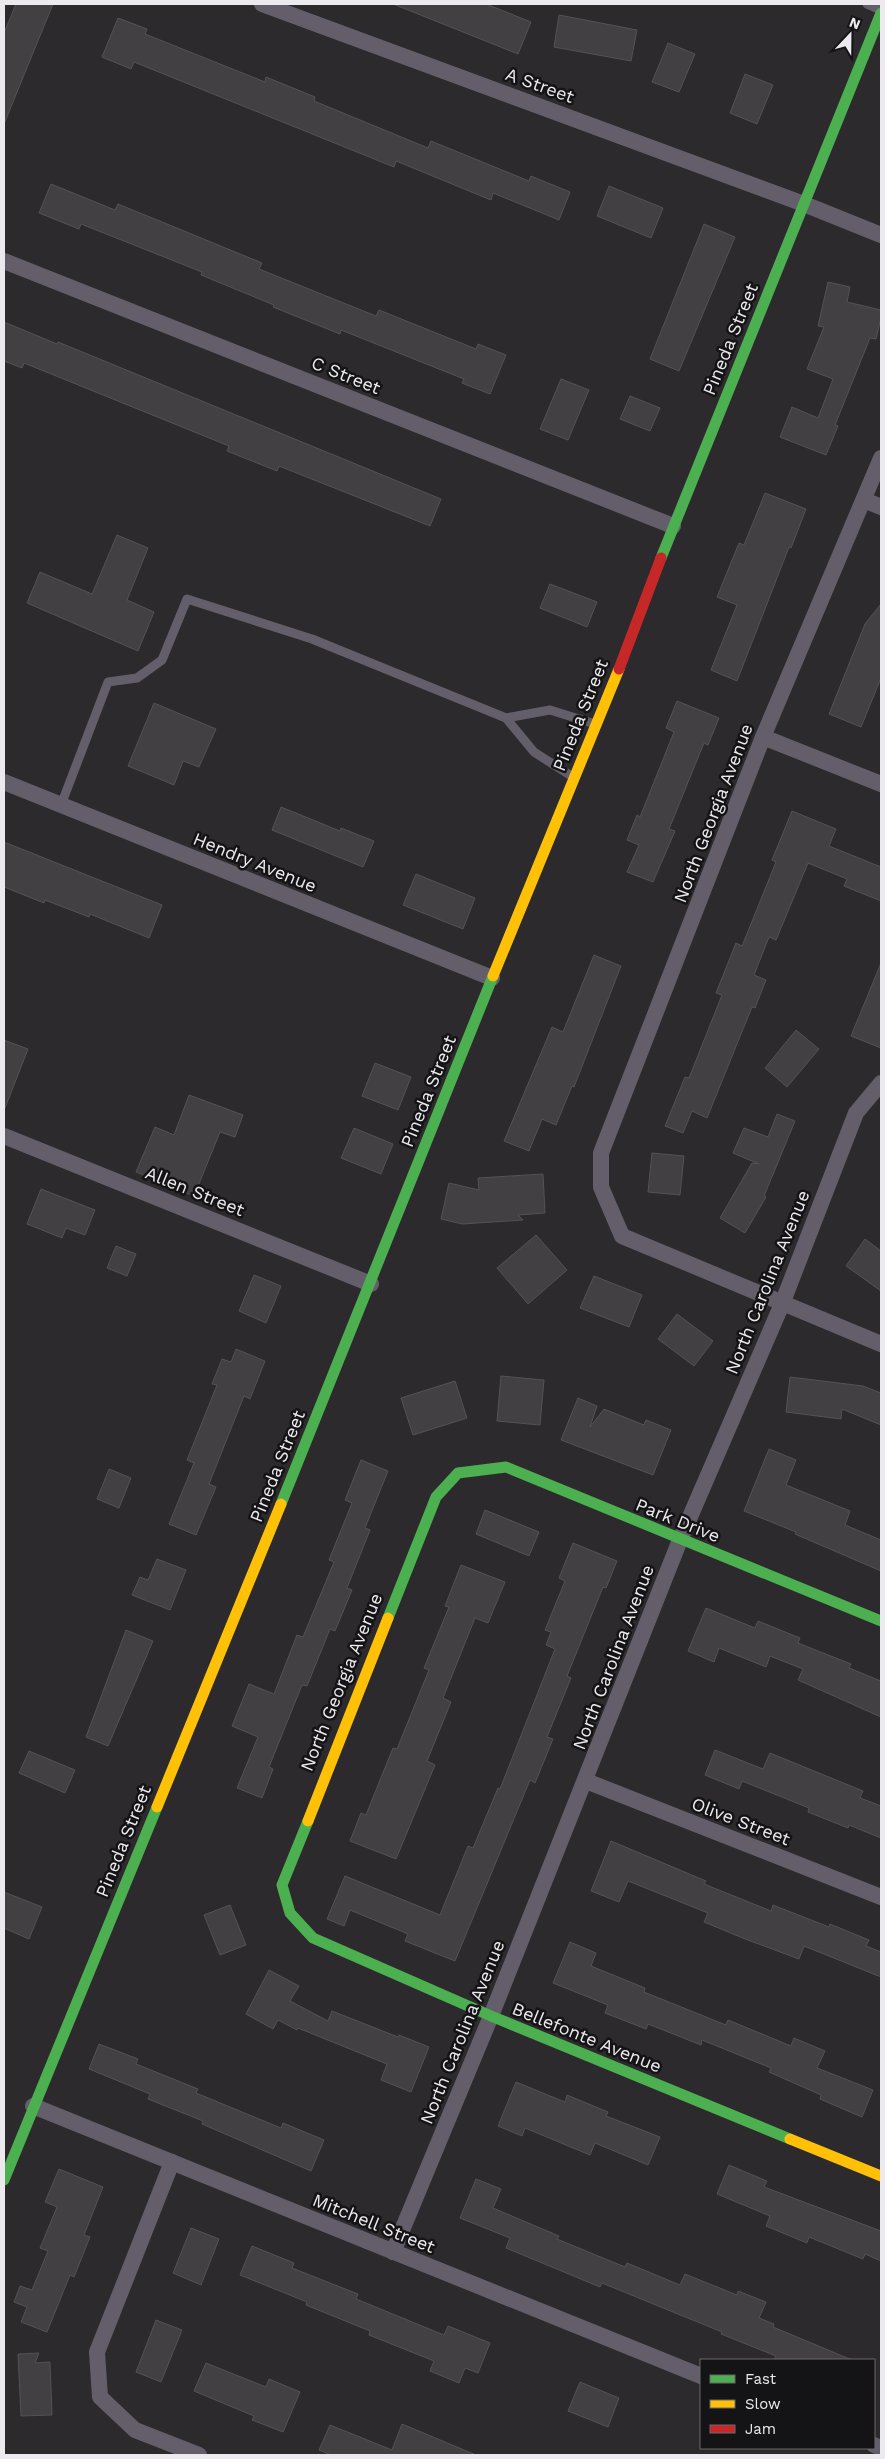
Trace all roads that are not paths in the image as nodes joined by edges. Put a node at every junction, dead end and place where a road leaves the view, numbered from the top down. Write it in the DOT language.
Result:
graph roads {
  1 [pos="262,4"];
  2 [pos="867,4"];
  3 [pos="881,12"];
  4 [pos="804,204"];
  5 [pos="881,235"];
  6 [pos="4,261"];
  7 [pos="881,458"];
  8 [pos="864,500"];
  9 [pos="881,508"];
  10 [pos="673,526"];
  11 [pos="506,718"];
  12 [pos="596,724"];
  13 [pos="764,737"];
  14 [pos="574,777"];
  15 [pos="4,782"];
  16 [pos="881,784"];
  17 [pos="61,805"];
  18 [pos="492,978"];
  19 [pos="881,1083"];
  20 [pos="4,1136"];
  21 [pos="371,1284"];
  22 [pos="782,1304"];
  23 [pos="881,1344"];
  24 [pos="458,1474"];
  25 [pos="680,1540"];
  26 [pos="881,1621"];
  27 [pos="586,1781"];
  28 [pos="881,1897"];
  29 [pos="290,1913"];
  30 [pos="491,2016"];
  31 [pos="33,2106"];
  32 [pos="172,2162"];
  33 [pos="881,2176"];
  34 [pos="4,2180"];
  35 [pos="393,2252"];
  36 [pos="700,2376"];
  37 [pos="199,2455"];
  1 -- 4 [label="street, A Street"];
  2 -- 3 [label="lane"];
  3 -- 4 [label="street, Pineda Street"];
  4 -- 5 [label="street, A Street"];
  4 -- 10 [label="street, Pineda Street"];
  6 -- 10 [label="street, C Street"];
  7 -- 8 [label="street, North Georgia Avenue"];
  8 -- 9 [label="street"];
  8 -- 13 [label="street, North Georgia Avenue"];
  10 -- 12 [label="street, Pineda Street"];
  11 -- 12 [label="lane"];
  11 -- 14 [label="lane"];
  11 -- 17 [label="lane"];
  12 -- 14 [label="street, Pineda Street"];
  13 -- 16 [label="street"];
  13 -- 22 [label="street, North Georgia Avenue"];
  14 -- 18 [label="street, Pineda Street"];
  15 -- 17 [label="street, Hendry Avenue"];
  17 -- 18 [label="street, Hendry Avenue"];
  18 -- 21 [label="street, Pineda Street"];
  19 -- 22 [label="street, North Carolina Avenue"];
  20 -- 21 [label="street, Allen Street"];
  21 -- 31 [label="street, Pineda Street"];
  22 -- 23 [label="street"];
  22 -- 25 [label="street, North Carolina Avenue"];
  24 -- 25 [label="street, Park Drive"];
  24 -- 29 [label="street, North Georgia Avenue"];
  25 -- 26 [label="street, Park Drive"];
  25 -- 27 [label="street, North Carolina Avenue"];
  27 -- 28 [label="street, Olive Street"];
  27 -- 30 [label="street, North Carolina Avenue"];
  29 -- 30 [label="street, Bellefonte Avenue"];
  30 -- 33 [label="street, Bellefonte Avenue"];
  30 -- 35 [label="street, North Carolina Avenue"];
  31 -- 32 [label="street, Mitchell Street"];
  31 -- 34 [label="street, Pineda Street"];
  32 -- 35 [label="street, Mitchell Street"];
  32 -- 37 [label="street"];
  35 -- 36 [label="street, Mitchell Street"];
}
